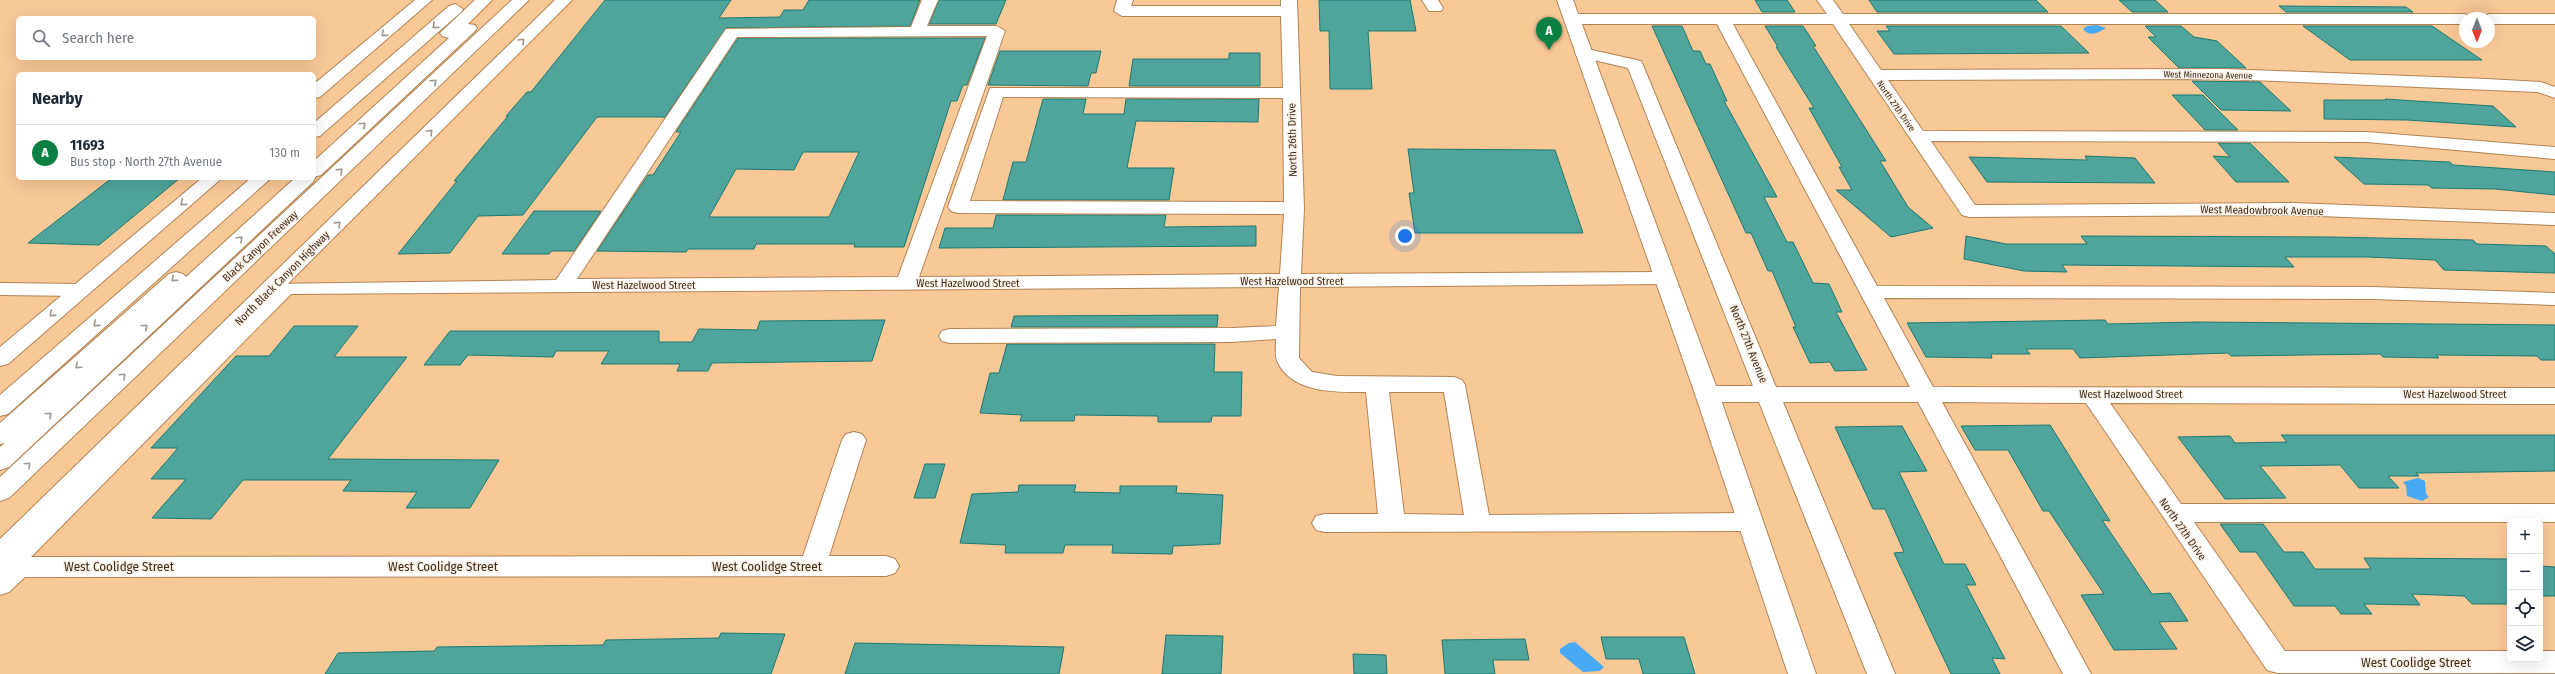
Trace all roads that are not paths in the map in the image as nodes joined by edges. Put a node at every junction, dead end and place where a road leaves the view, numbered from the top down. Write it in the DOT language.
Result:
graph roads {
  1 [pos="424,0"];
  2 [pos="465,0"];
  3 [pos="484,0"];
  4 [pos="500,0"];
  5 [pos="521,0"];
  6 [pos="564,0"];
  7 [pos="930,0"];
  8 [pos="1125,0"];
  9 [pos="1564,0"];
  10 [pos="1824,0"];
  11 [pos="1290,6"];
  12 [pos="1837,18"];
  13 [pos="1572,19"];
  14 [pos="1722,19"];
  15 [pos="2459,19"];
  16 [pos="2495,19"];
  17 [pos="2555,19"];
  18 [pos="917,30"];
  19 [pos="1583,53"];
  20 [pos="1875,75"];
  21 [pos="2548,90"];
  22 [pos="316,91"];
  23 [pos="1291,93"];
  24 [pos="316,130"];
  25 [pos="1917,136"];
  26 [pos="316,151"];
  27 [pos="2555,153"];
  28 [pos="316,169"];
  29 [pos="211,180"];
  30 [pos="260,180"];
  31 [pos="284,180"];
  32 [pos="304,180"];
  33 [pos="1294,208"];
  34 [pos="1969,211"];
  35 [pos="2555,219"];
  36 [pos="1664,278"];
  37 [pos="1290,281"];
  38 [pos="906,283"];
  39 [pos="563,285"];
  40 [pos="279,288"];
  41 [pos="0,289"];
  42 [pos="80,290"];
  43 [pos="1871,292"];
  44 [pos="2555,300"];
  45 [pos="1288,332"];
  46 [pos="950,336"];
  47 [pos="0,359"];
  48 [pos="1377,385"];
  49 [pos="1707,394"];
  50 [pos="1770,394"];
  51 [pos="1926,394"];
  52 [pos="2092,394"];
  53 [pos="2555,396"];
  54 [pos="0,408"];
  55 [pos="0,436"];
  56 [pos="854,440"];
  57 [pos="0,461"];
  58 [pos="0,492"];
  59 [pos="2172,513"];
  60 [pos="2555,513"];
  61 [pos="1750,522"];
  62 [pos="1325,523"];
  63 [pos="1392,524"];
  64 [pos="1478,524"];
  65 [pos="812,566"];
  66 [pos="886,566"];
  67 [pos="5,568"];
  68 [pos="2277,662"];
  69 [pos="2555,662"];
  70 [pos="1802,674"];
  71 [pos="1881,674"];
  72 [pos="2077,674"];
  1 -- 22 [label="main road, one-way"];
  2 -- 24 [label="main road, one-way"];
  3 -- 26 [label="main road"];
  28 -- 4 [label="main road, one-way"];
  58 -- 5 [label="main road, Black Canyon Freeway, one-way"];
  40 -- 6 [label="main road, North Black Canyon Highway, one-way"];
  7 -- 18 [label="main road"];
  8 -- 11 [label="main road"];
  9 -- 13 [label="main road"];
  10 -- 12 [label="main road, North 27th Drive"];
  11 -- 23 [label="main road, North 26th Drive"];
  12 -- 14 [label="main road"];
  12 -- 15 [label="main road"];
  12 -- 20 [label="main road, North 27th Drive"];
  13 -- 14 [label="main road"];
  13 -- 19 [label="main road"];
  14 -- 43 [label="main road"];
  16 -- 17 [label="main road"];
  18 -- 38 [label="main road"];
  18 -- 39 [label="main road"];
  19 -- 36 [label="main road"];
  19 -- 50 [label="main road, North 27th Avenue"];
  20 -- 21 [label="main road, West Minnezona Avenue"];
  20 -- 25 [label="main road, North 27th Drive"];
  23 -- 33 [label="main road, North 26th Drive"];
  23 -- 33 [label="main road"];
  25 -- 27 [label="main road"];
  25 -- 34 [label="main road, North 27th Drive"];
  29 -- 42 [label="main road, one-way"];
  30 -- 54 [label="main road, one-way"];
  31 -- 55 [label="main road, one-way"];
  57 -- 32 [label="main road, one-way"];
  33 -- 37 [label="main road, North 26th Drive"];
  34 -- 35 [label="main road, West Meadowbrook Avenue"];
  36 -- 37 [label="main road, West Hazelwood Street"];
  36 -- 49 [label="main road"];
  37 -- 38 [label="main road, West Hazelwood Street"];
  37 -- 45 [label="main road, North 26th Drive"];
  38 -- 39 [label="main road, West Hazelwood Street"];
  39 -- 40 [label="main road, West Hazelwood Street"];
  40 -- 67 [label="main road, North Black Canyon Highway"];
  41 -- 42 [label="main road"];
  42 -- 47 [label="main road, one-way"];
  43 -- 44 [label="main road"];
  43 -- 51 [label="main road"];
  45 -- 46 [label="main road"];
  45 -- 48 [label="main road, North 26th Drive"];
  48 -- 63 [label="main road"];
  48 -- 64 [label="main road, North 26th Drive"];
  49 -- 50 [label="main road, West Hazelwood Street"];
  49 -- 61 [label="main road"];
  50 -- 51 [label="main road, West Hazelwood Street"];
  50 -- 71 [label="main road, North 27th Avenue"];
  51 -- 52 [label="main road, West Hazelwood Street"];
  51 -- 72 [label="main road"];
  52 -- 53 [label="main road, West Hazelwood Street"];
  52 -- 59 [label="main road, North 27th Drive"];
  56 -- 65 [label="main road"];
  59 -- 60 [label="main road"];
  59 -- 68 [label="main road, North 27th Drive"];
  61 -- 64 [label="main road"];
  61 -- 70 [label="main road"];
  62 -- 63 [label="main road"];
  63 -- 64 [label="main road"];
  65 -- 66 [label="main road, West Coolidge Street"];
  65 -- 67 [label="main road, West Coolidge Street"];
  68 -- 69 [label="main road, West Coolidge Street"];
}
